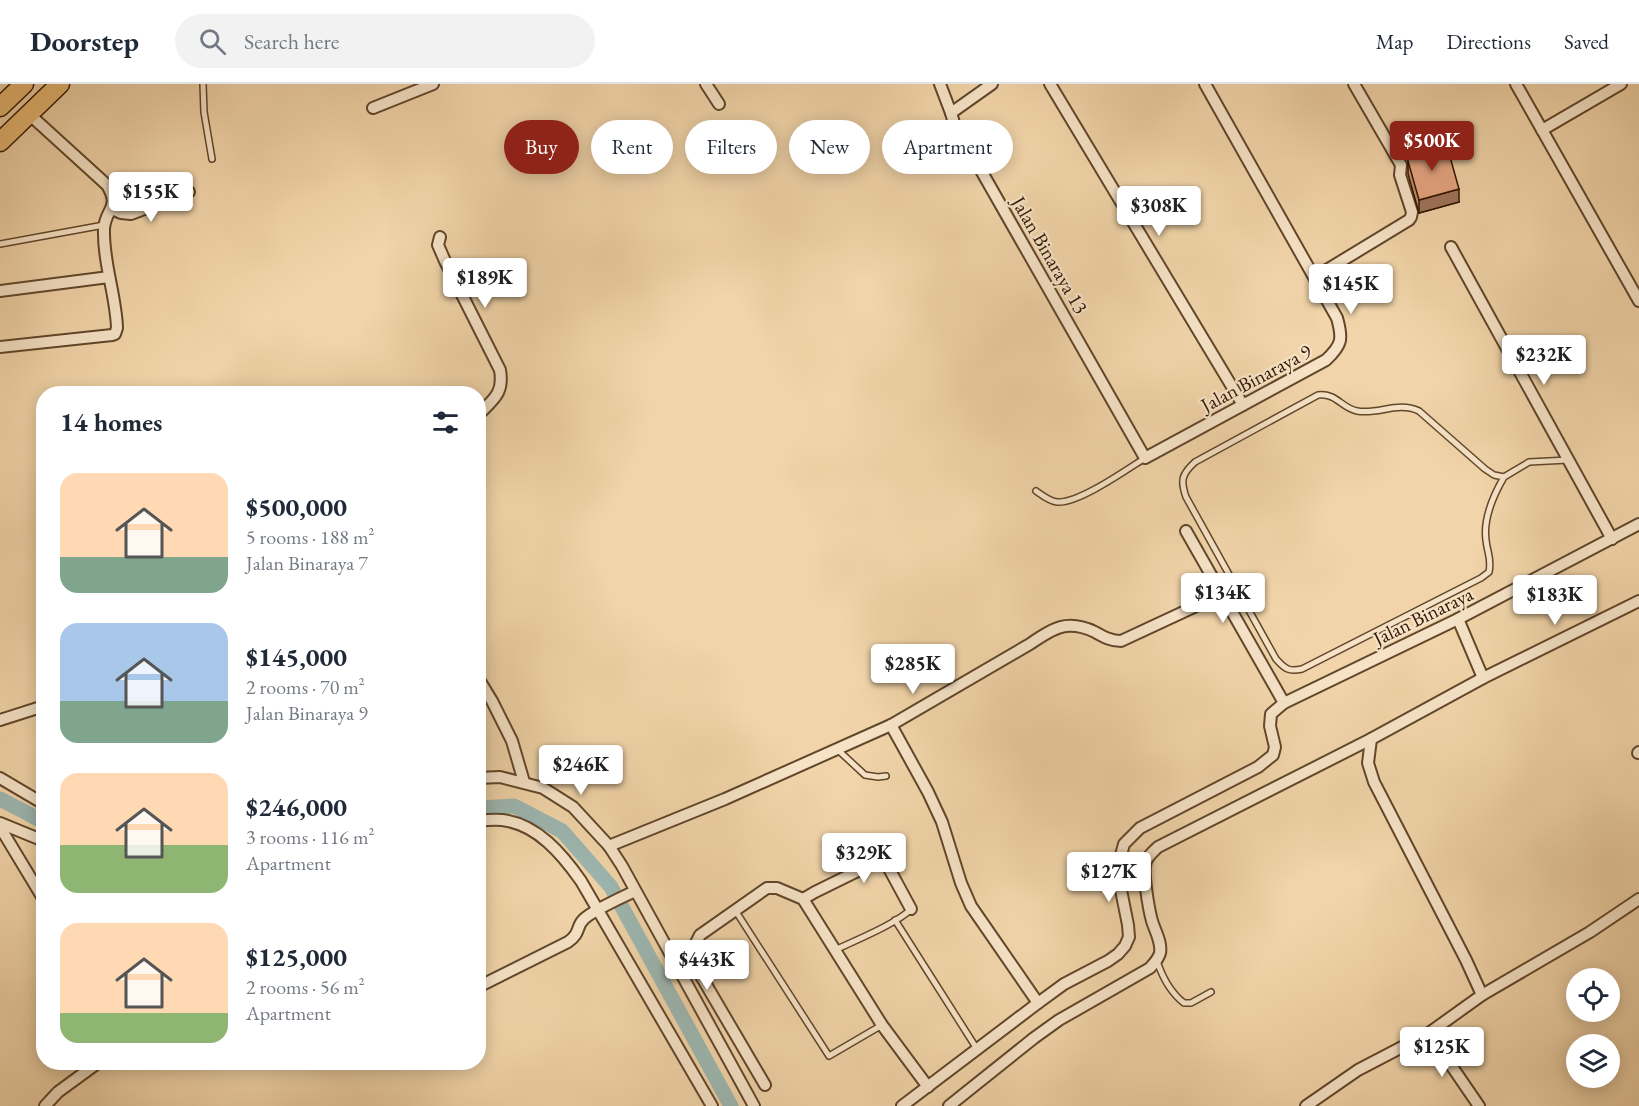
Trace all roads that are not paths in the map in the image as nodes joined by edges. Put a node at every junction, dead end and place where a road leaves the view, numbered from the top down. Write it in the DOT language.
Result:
graph roads {
  1 [pos="24,84"];
  2 [pos="60,84"];
  3 [pos="203,84"];
  4 [pos="434,84"];
  5 [pos="706,84"];
  6 [pos="940,84"];
  7 [pos="992,84"];
  8 [pos="1050,84"];
  9 [pos="1204,84"];
  10 [pos="1354,84"];
  11 [pos="1516,84"];
  12 [pos="1621,84"];
  13 [pos="719,104"];
  14 [pos="0,107"];
  15 [pos="373,108"];
  16 [pos="951,113"];
  17 [pos="28,114"];
  18 [pos="1542,130"];
  19 [pos="0,141"];
  20 [pos="212,159"];
  21 [pos="189,192"];
  22 [pos="112,209"];
  23 [pos="104,225"];
  24 [pos="440,237"];
  25 [pos="0,244"];
  26 [pos="1451,247"];
  27 [pos="1325,271"];
  28 [pos="109,277"];
  29 [pos="0,291"];
  30 [pos="1639,301"];
  31 [pos="0,347"];
  32 [pos="1243,405"];
  33 [pos="486,407"];
  34 [pos="1145,458"];
  35 [pos="1568,460"];
  36 [pos="1504,477"];
  37 [pos="1036,491"];
  38 [pos="1639,525"];
  39 [pos="1186,531"];
  40 [pos="1612,539"];
  41 [pos="1222,594"];
  42 [pos="1639,601"];
  43 [pos="1458,619"];
  44 [pos="1483,678"];
  45 [pos="486,691"];
  46 [pos="1284,703"];
  47 [pos="36,709"];
  48 [pos="0,720"];
  49 [pos="891,725"];
  50 [pos="1371,739"];
  51 [pos="838,749"];
  52 [pos="886,776"];
  53 [pos="0,778"];
  54 [pos="486,778"];
  55 [pos="524,782"];
  56 [pos="36,799"];
  57 [pos="486,821"];
  58 [pos="0,823"];
  59 [pos="0,827"];
  60 [pos="36,838"];
  61 [pos="609,846"];
  62 [pos="36,887"];
  63 [pos="633,892"];
  64 [pos="803,899"];
  65 [pos="1639,899"];
  66 [pos="601,909"];
  67 [pos="911,909"];
  68 [pos="735,910"];
  69 [pos="895,920"];
  70 [pos="835,950"];
  71 [pos="1157,961"];
  72 [pos="486,983"];
  73 [pos="1211,992"];
  74 [pos="1482,995"];
  75 [pos="1038,1003"];
  76 [pos="882,1025"];
  77 [pos="1429,1033"];
  78 [pos="977,1049"];
  79 [pos="88,1070"];
  80 [pos="765,1085"];
  81 [pos="928,1087"];
  82 [pos="45,1106"];
  83 [pos="712,1106"];
  84 [pos="754,1106"];
  85 [pos="902,1106"];
  86 [pos="949,1106"];
  87 [pos="1306,1106"];
  88 [pos="1479,1106"];
  1 -- 14 [label="highway"];
  2 -- 17 [label="highway"];
  3 -- 20 [label="lane"];
  4 -- 15 [label="street"];
  5 -- 13 [label="street"];
  6 -- 16 [label="street, Jalan Binaraya 13"];
  7 -- 16 [label="street"];
  8 -- 32 [label="street"];
  9 -- 32 [label="street, Jalan Binaraya 9"];
  10 -- 27 [label="street"];
  11 -- 18 [label="street"];
  12 -- 18 [label="street"];
  16 -- 34 [label="street, Jalan Binaraya 13"];
  17 -- 19 [label="highway"];
  17 -- 22 [label="street"];
  18 -- 30 [label="street"];
  21 -- 22 [label="street"];
  22 -- 23 [label="street"];
  23 -- 25 [label="lane"];
  23 -- 28 [label="street"];
  24 -- 33 [label="street"];
  26 -- 35 [label="street"];
  28 -- 29 [label="street"];
  28 -- 31 [label="street"];
  32 -- 34 [label="street, Jalan Binaraya 9"];
  34 -- 37 [label="lane"];
  35 -- 36 [label="lane"];
  35 -- 40 [label="street"];
  36 -- 36 [label="lane"];
  38 -- 40 [label="street, Jalan Binaraya"];
  39 -- 41 [label="street"];
  40 -- 43 [label="street, Jalan Binaraya"];
  41 -- 46 [label="street"];
  41 -- 49 [label="street"];
  42 -- 44 [label="street"];
  43 -- 44 [label="street"];
  43 -- 46 [label="street, Jalan Binaraya"];
  44 -- 50 [label="street"];
  45 -- 55 [label="street"];
  46 -- 75 [label="street"];
  47 -- 48 [label="street"];
  49 -- 51 [label="street"];
  49 -- 75 [label="street"];
  50 -- 71 [label="street"];
  50 -- 74 [label="street"];
  51 -- 52 [label="lane"];
  51 -- 61 [label="street"];
  53 -- 56 [label="street"];
  54 -- 55 [label="street"];
  55 -- 61 [label="street"];
  57 -- 66 [label="street"];
  58 -- 60 [label="street"];
  59 -- 62 [label="street"];
  61 -- 63 [label="street"];
  63 -- 66 [label="street"];
  63 -- 84 [label="street"];
  64 -- 67 [label="street"];
  64 -- 68 [label="street"];
  64 -- 70 [label="street"];
  65 -- 74 [label="street"];
  66 -- 72 [label="street"];
  66 -- 83 [label="street"];
  67 -- 69 [label="lane"];
  68 -- 76 [label="lane"];
  68 -- 80 [label="street"];
  69 -- 70 [label="lane"];
  69 -- 78 [label="lane"];
  70 -- 76 [label="street"];
  71 -- 73 [label="lane"];
  71 -- 86 [label="street"];
  74 -- 77 [label="street"];
  75 -- 78 [label="street"];
  76 -- 81 [label="street"];
  77 -- 87 [label="street"];
  77 -- 88 [label="street"];
  78 -- 81 [label="street"];
  79 -- 82 [label="street"];
  81 -- 85 [label="street"];
}
